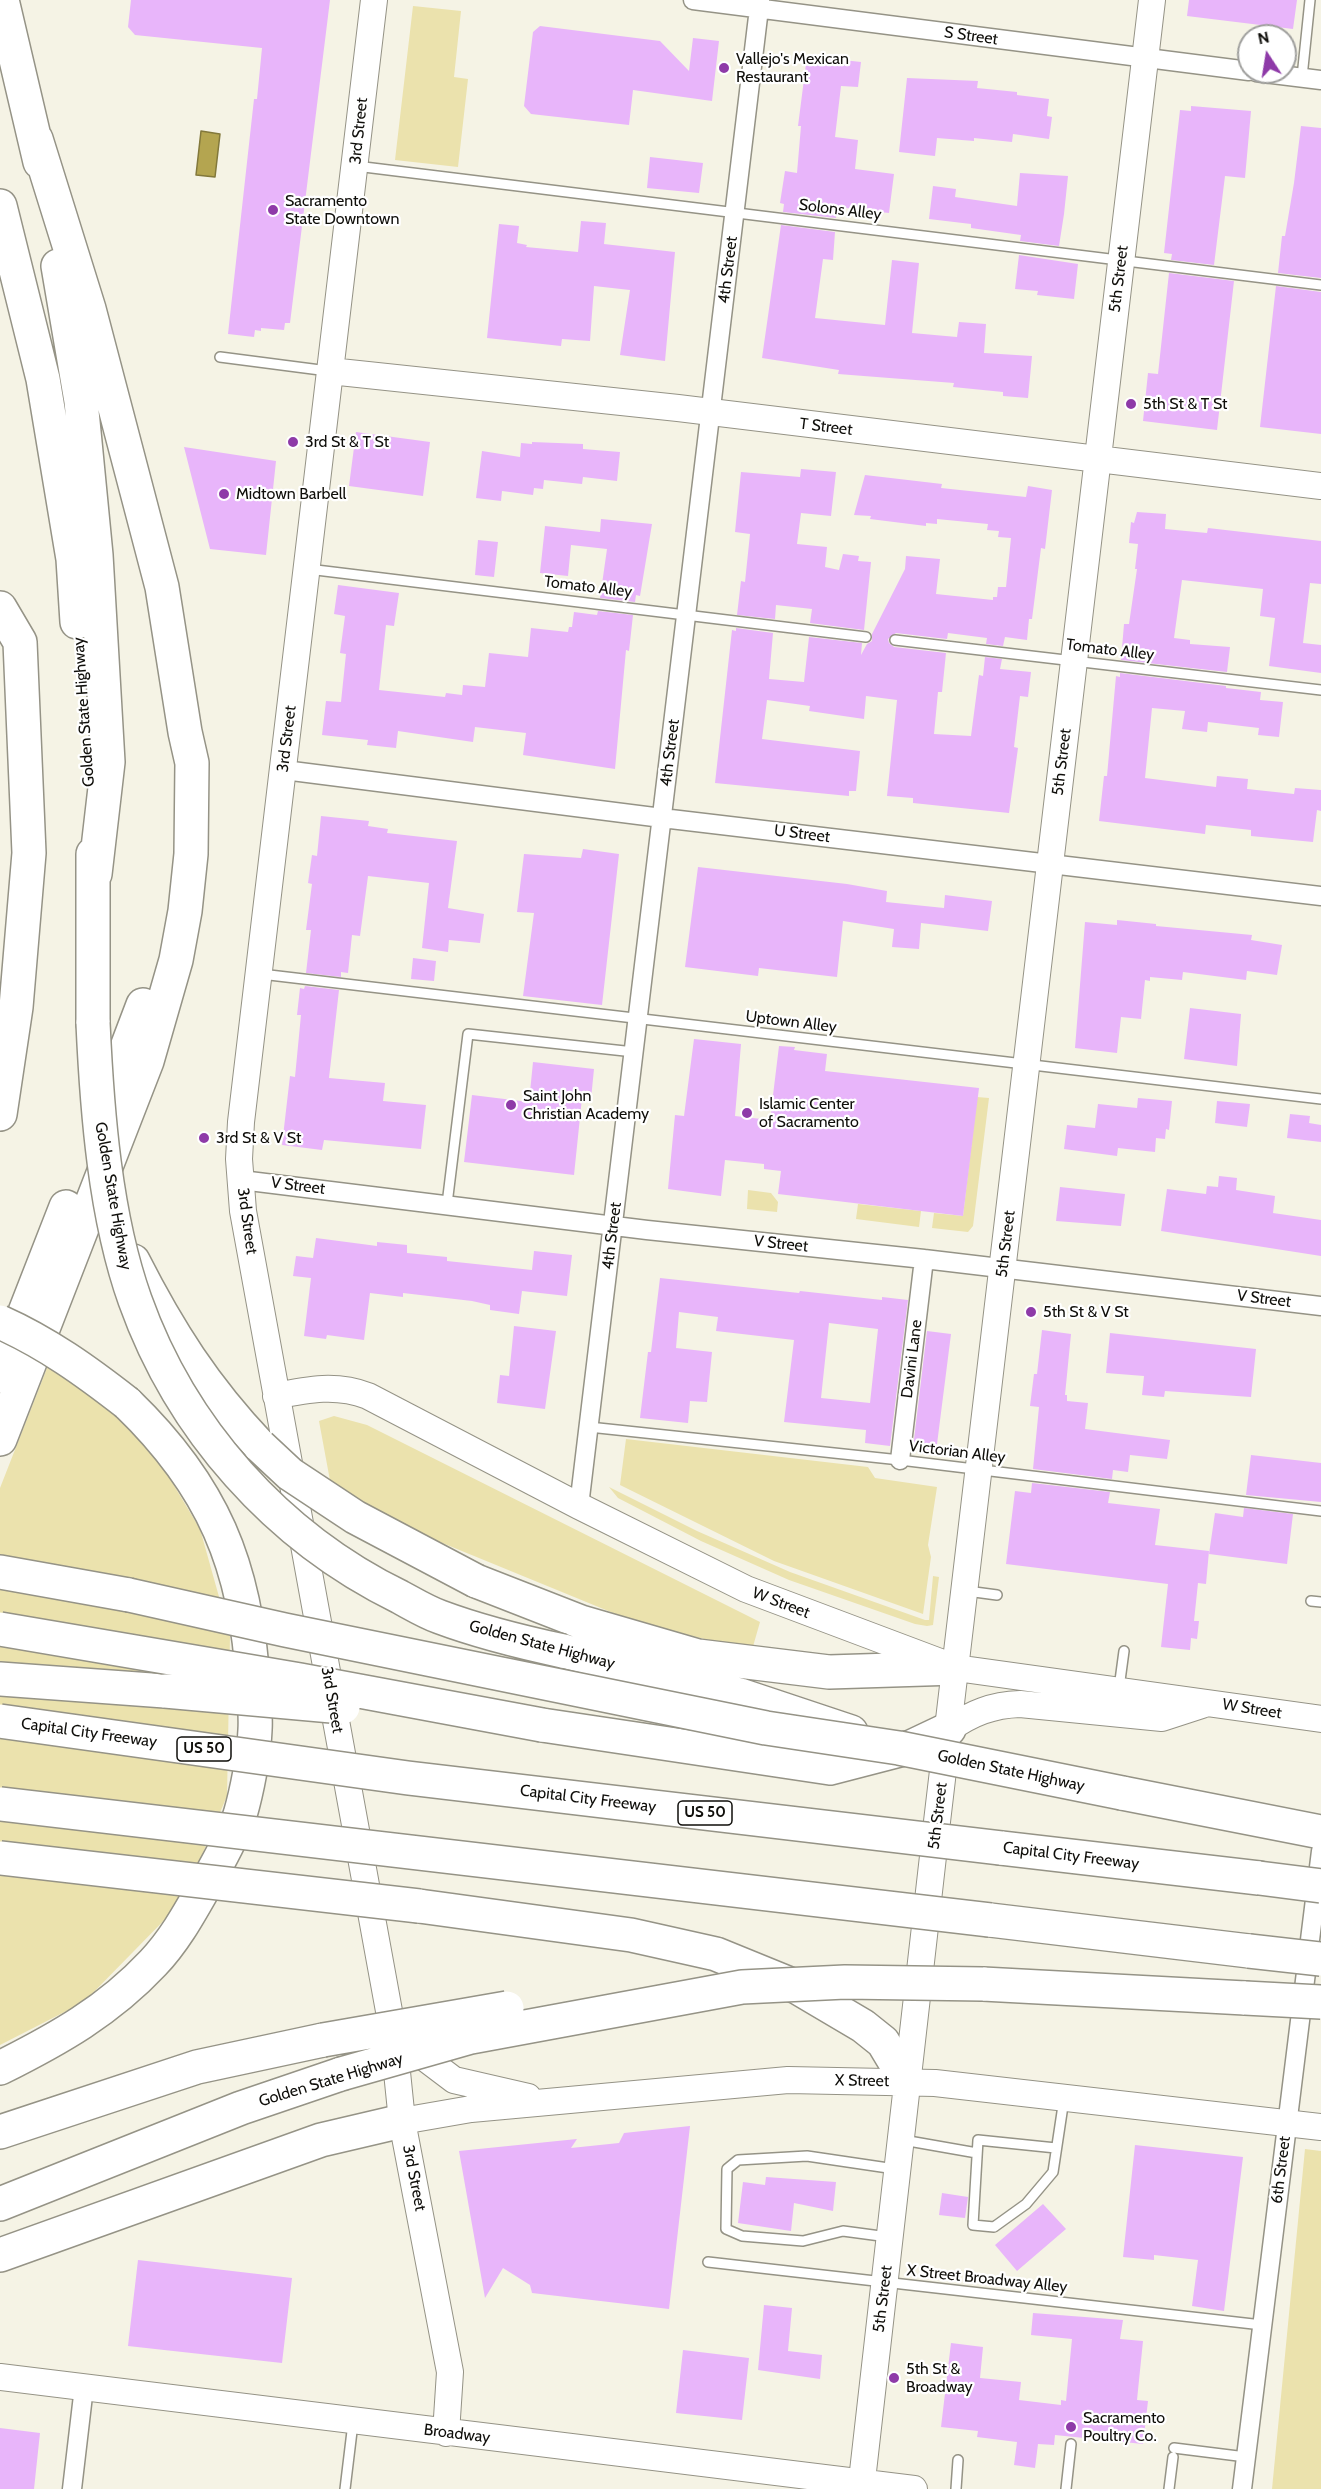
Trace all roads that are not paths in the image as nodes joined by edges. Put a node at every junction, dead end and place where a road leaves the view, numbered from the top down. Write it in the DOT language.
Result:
graph roads {
  1 [pos="2,0"];
  2 [pos="374,0"];
  3 [pos="693,0"];
  4 [pos="1152,0"];
  5 [pos="1310,0"];
  6 [pos="760,4"];
  7 [pos="1145,59"];
  8 [pos="1237,70"];
  9 [pos="1297,76"];
  10 [pos="1302,77"];
  11 [pos="1321,80"];
  12 [pos="36,139"];
  13 [pos="355,165"];
  14 [pos="0,206"];
  15 [pos="735,211"];
  16 [pos="1121,261"];
  17 [pos="1321,285"];
  18 [pos="220,357"];
  19 [pos="330,371"];
  20 [pos="710,413"];
  21 [pos="1098,460"];
  22 [pos="1321,486"];
  23 [pos="307,568"];
  24 [pos="0,608"];
  25 [pos="686,614"];
  26 [pos="866,637"];
  27 [pos="895,640"];
  28 [pos="1074,661"];
  29 [pos="1321,690"];
  30 [pos="185,732"];
  31 [pos="284,770"];
  32 [pos="662,818"];
  33 [pos="1050,865"];
  34 [pos="95,874"];
  35 [pos="1321,896"];
  36 [pos="258,974"];
  37 [pos="638,1020"];
  38 [pos="634,1052"];
  39 [pos="1027,1065"];
  40 [pos="1321,1099"];
  41 [pos="0,1114"];
  42 [pos="241,1180"];
  43 [pos="447,1204"];
  44 [pos="112,1205"];
  45 [pos="613,1226"];
  46 [pos="924,1259"];
  47 [pos="1003,1268"];
  48 [pos="1321,1306"];
  49 [pos="0,1322"];
  50 [pos="0,1376"];
  51 [pos="276,1396"];
  52 [pos="589,1427"];
  53 [pos="0,1439"];
  54 [pos="900,1460"];
  55 [pos="979,1470"];
  56 [pos="579,1506"];
  57 [pos="1321,1511"];
  58 [pos="0,1572"];
  59 [pos="965,1591"];
  60 [pos="997,1595"];
  61 [pos="1311,1601"];
  62 [pos="1321,1602"];
  63 [pos="0,1629"];
  64 [pos="1124,1652"];
  65 [pos="956,1668"];
  66 [pos="0,1679"];
  67 [pos="1119,1690"];
  68 [pos="1211,1702"];
  69 [pos="1321,1719"];
  70 [pos="0,1721"];
  71 [pos="542,1725"];
  72 [pos="949,1729"];
  73 [pos="899,1748"];
  74 [pos="0,1804"];
  75 [pos="1321,1832"];
  76 [pos="1321,1851"];
  77 [pos="0,1858"];
  78 [pos="1321,1886"];
  79 [pos="1321,1959"];
  80 [pos="742,1987"];
  81 [pos="1321,2002"];
  82 [pos="393,2033"];
  83 [pos="0,2068"];
  84 [pos="907,2082"];
  85 [pos="1065,2098"];
  86 [pos="550,2102"];
  87 [pos="402,2121"];
  88 [pos="1287,2123"];
  89 [pos="1321,2127"];
  90 [pos="0,2132"];
  91 [pos="901,2140"];
  92 [pos="1056,2148"];
  93 [pos="977,2153"];
  94 [pos="897,2169"];
  95 [pos="0,2204"];
  96 [pos="890,2237"];
  97 [pos="0,2255"];
  98 [pos="708,2262"];
  99 [pos="885,2283"];
  100 [pos="1262,2325"];
  101 [pos="0,2377"];
  102 [pos="84,2387"];
  103 [pos="353,2420"];
  104 [pos="446,2433"];
  105 [pos="1071,2444"];
  106 [pos="1246,2457"];
  107 [pos="958,2460"];
  108 [pos="862,2486"];
  109 [pos="72,2489"];
  110 [pos="345,2489"];
  111 [pos="914,2489"];
  112 [pos="956,2489"];
  113 [pos="1066,2489"];
  114 [pos="1169,2489"];
  115 [pos="1242,2489"];
  1 -- 12 [label="highway"];
  2 -- 13 [label="street, 3rd Street"];
  3 -- 6 [label="street, S Street"];
  4 -- 7 [label="street, 5th Street"];
  5 -- 10 [label="lane"];
  6 -- 7 [label="street, S Street"];
  6 -- 15 [label="street, 4th Street"];
  7 -- 8 [label="street, S Street"];
  7 -- 16 [label="street, 5th Street"];
  9 -- 10 [label="street"];
  10 -- 11 [label="street"];
  12 -- 30 [label="highway"];
  12 -- 34 [label="highway"];
  13 -- 15 [label="lane, Solons Alley"];
  13 -- 19 [label="street, 3rd Street"];
  14 -- 34 [label="highway, Golden State Highway"];
  15 -- 16 [label="lane, Solons Alley"];
  15 -- 20 [label="street, 4th Street"];
  16 -- 17 [label="lane, Solons Alley"];
  16 -- 21 [label="street, 5th Street"];
  18 -- 19 [label="lane"];
  19 -- 20 [label="street, T Street"];
  19 -- 23 [label="street, 3rd Street"];
  20 -- 21 [label="street, T Street"];
  20 -- 25 [label="street, 4th Street"];
  21 -- 22 [label="street, T Street"];
  21 -- 28 [label="street, 5th Street"];
  23 -- 25 [label="lane, Tomato Alley"];
  23 -- 31 [label="street, 3rd Street"];
  24 -- 41 [label="highway"];
  25 -- 26 [label="lane, Tomato Alley"];
  25 -- 32 [label="street, 4th Street"];
  27 -- 28 [label="lane, Tomato Alley"];
  28 -- 29 [label="lane, Tomato Alley"];
  28 -- 33 [label="street, 5th Street"];
  30 -- 50 [label="highway"];
  30 -- 53 [label="highway"];
  31 -- 32 [label="street, U Street"];
  31 -- 36 [label="street, 3rd Street"];
  32 -- 33 [label="street, U Street"];
  32 -- 37 [label="street, 4th Street"];
  33 -- 35 [label="street, U Street"];
  33 -- 39 [label="street, 5th Street"];
  34 -- 44 [label="highway, Golden State Highway, bridge"];
  36 -- 37 [label="lane, Uptown Alley"];
  36 -- 42 [label="street, 3rd Street"];
  37 -- 38 [label="street, 4th Street"];
  37 -- 39 [label="lane, Uptown Alley"];
  38 -- 43 [label="lane"];
  38 -- 45 [label="street, 4th Street"];
  39 -- 40 [label="lane, Uptown Alley"];
  39 -- 47 [label="street, 5th Street"];
  42 -- 43 [label="street, V Street"];
  42 -- 51 [label="street, 3rd Street"];
  43 -- 45 [label="street, V Street"];
  44 -- 65 [label="highway, bridge"];
  44 -- 73 [label="highway, Golden State Highway, bridge"];
  45 -- 46 [label="street, V Street"];
  45 -- 52 [label="street, 4th Street"];
  46 -- 47 [label="street, V Street"];
  46 -- 54 [label="street, Davini Lane"];
  47 -- 48 [label="street, V Street"];
  47 -- 55 [label="street, 5th Street"];
  49 -- 83 [label="highway, bridge"];
  51 -- 56 [label="street, W Street"];
  51 -- 82 [label="street, 3rd Street"];
  52 -- 54 [label="lane, Victorian Alley"];
  52 -- 56 [label="street, 4th Street"];
  54 -- 55 [label="lane, Victorian Alley"];
  55 -- 57 [label="lane, Victorian Alley"];
  55 -- 59 [label="street, 5th Street"];
  56 -- 65 [label="street, W Street"];
  58 -- 73 [label="highway, bridge"];
  59 -- 60 [label="lane"];
  59 -- 65 [label="street, 5th Street"];
  61 -- 62 [label="lane"];
  63 -- 71 [label="highway, bridge"];
  64 -- 67 [label="lane"];
  65 -- 67 [label="street, W Street"];
  65 -- 72 [label="street, 5th Street"];
  66 -- 71 [label="highway, bridge"];
  67 -- 68 [label="street, W Street"];
  68 -- 69 [label="street, W Street"];
  68 -- 72 [label="street"];
  70 -- 78 [label="highway, Capital City Freeway / US 50, bridge"];
  71 -- 72 [label="highway"];
  72 -- 84 [label="street, 5th Street"];
  73 -- 75 [label="highway, Golden State Highway, bridge"];
  74 -- 79 [label="highway, bridge"];
  76 -- 88 [label="street, 6th Street"];
  77 -- 84 [label="highway, bridge"];
  80 -- 81 [label="highway, Golden State Highway, bridge"];
  80 -- 90 [label="highway, bridge"];
  80 -- 95 [label="highway, Golden State Highway, bridge"];
  82 -- 86 [label="street"];
  82 -- 87 [label="street, 3rd Street"];
  84 -- 85 [label="street, X Street"];
  84 -- 86 [label="street, X Street"];
  84 -- 91 [label="street, 5th Street"];
  85 -- 88 [label="street, X Street"];
  85 -- 92 [label="lane"];
  86 -- 87 [label="street, X Street"];
  87 -- 97 [label="highway"];
  87 -- 104 [label="street, 3rd Street"];
  88 -- 89 [label="street, X Street"];
  88 -- 100 [label="street, 6th Street"];
  91 -- 93 [label="lane"];
  91 -- 94 [label="street, 5th Street"];
  92 -- 93 [label="lane"];
  92 -- 93 [label="lane"];
  94 -- 96 [label="street, 5th Street"];
  94 -- 96 [label="lane"];
  96 -- 99 [label="street, 5th Street"];
  98 -- 99 [label="lane, X Street Broadway Alley"];
  99 -- 100 [label="lane, X Street Broadway Alley"];
  99 -- 108 [label="street, 5th Street"];
  100 -- 106 [label="street, 6th Street"];
  101 -- 102 [label="street, Broadway"];
  102 -- 103 [label="street, Broadway"];
  102 -- 109 [label="street"];
  103 -- 104 [label="street, Broadway"];
  103 -- 110 [label="lane"];
  104 -- 108 [label="street, Broadway"];
  105 -- 113 [label="lane"];
  106 -- 114 [label="lane"];
  106 -- 115 [label="street, 6th Street"];
  107 -- 112 [label="lane"];
  108 -- 111 [label="street, Broadway"];
}
